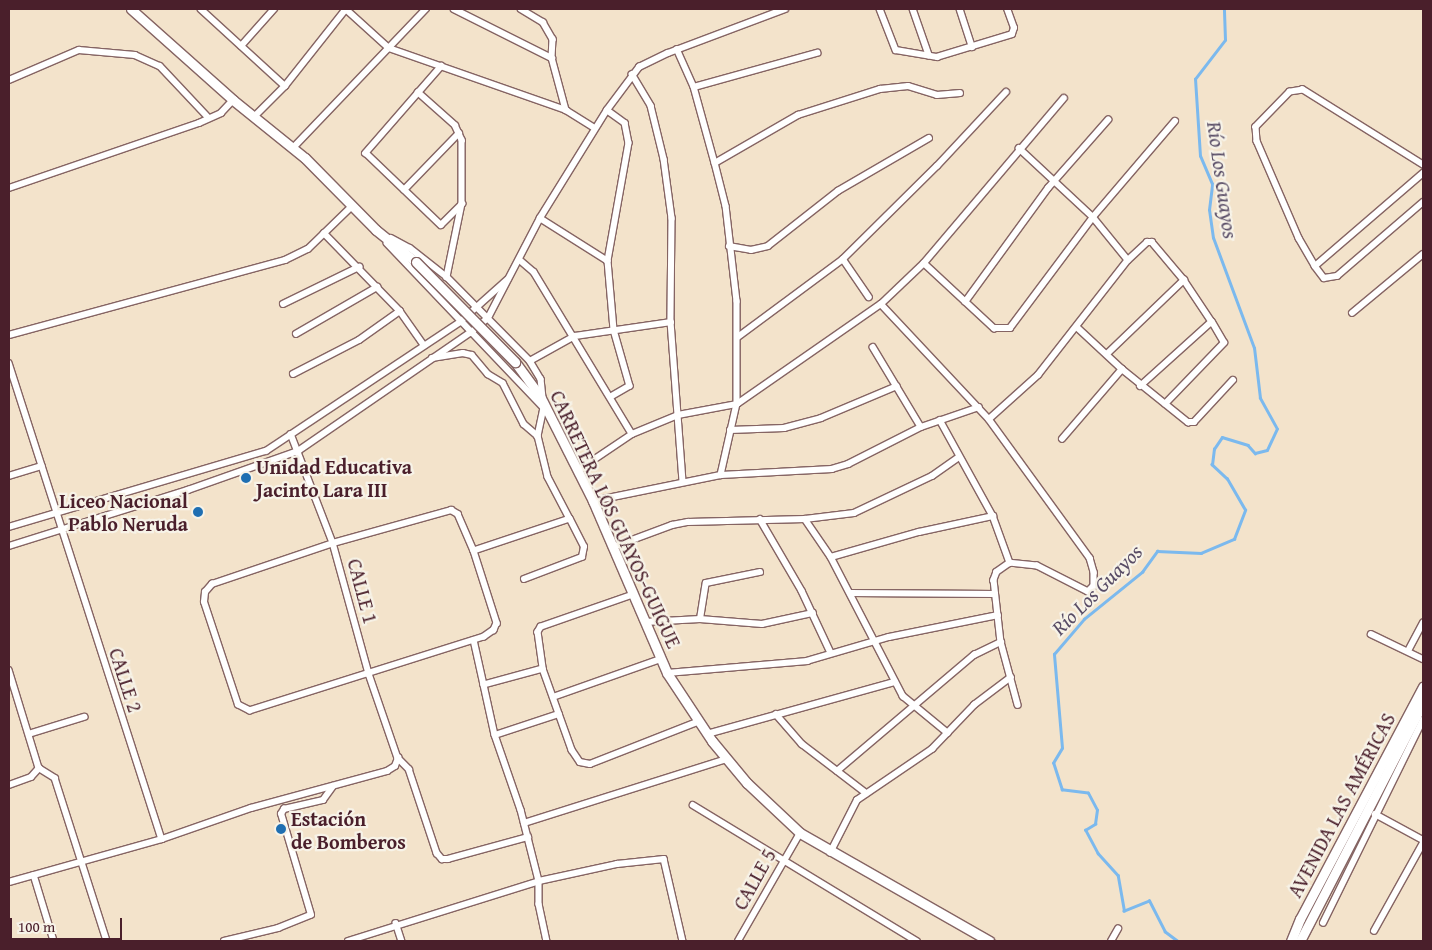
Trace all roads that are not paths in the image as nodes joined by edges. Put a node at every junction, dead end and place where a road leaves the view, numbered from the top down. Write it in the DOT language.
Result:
graph roads {
  1 [pos="131,9"];
  2 [pos="201,9"];
  3 [pos="274,9"];
  4 [pos="346,9"];
  5 [pos="426,9"];
  6 [pos="454,9"];
  7 [pos="521,9"];
  8 [pos="785,9"];
  9 [pos="880,9"];
  10 [pos="913,9"];
  11 [pos="960,9"];
  12 [pos="1007,9"];
  13 [pos="241,46"];
  14 [pos="972,47"];
  15 [pos="389,48"];
  16 [pos="677,49"];
  17 [pos="818,53"];
  18 [pos="929,55"];
  19 [pos="552,58"];
  20 [pos="442,66"];
  21 [pos="632,74"];
  22 [pos="9,80"];
  23 [pos="285,86"];
  24 [pos="694,87"];
  25 [pos="418,92"];
  26 [pos="1006,92"];
  27 [pos="960,93"];
  28 [pos="1064,98"];
  29 [pos="233,100"];
  30 [pos="566,110"];
  31 [pos="607,110"];
  32 [pos="254,117"];
  33 [pos="209,118"];
  34 [pos="1108,120"];
  35 [pos="1176,121"];
  36 [pos="595,128"];
  37 [pos="459,133"];
  38 [pos="928,138"];
  39 [pos="294,148"];
  40 [pos="1019,148"];
  41 [pos="715,163"];
  42 [pos="1423,165"];
  43 [pos="1423,173"];
  44 [pos="1055,181"];
  45 [pos="9,188"];
  46 [pos="404,190"];
  47 [pos="1423,202"];
  48 [pos="462,204"];
  49 [pos="352,206"];
  50 [pos="1093,217"];
  51 [pos="540,218"];
  52 [pos="376,230"];
  53 [pos="324,232"];
  54 [pos="729,246"];
  55 [pos="1423,254"];
  56 [pos="843,259"];
  57 [pos="520,260"];
  58 [pos="1128,260"];
  59 [pos="608,262"];
  60 [pos="924,263"];
  61 [pos="359,266"];
  62 [pos="1315,266"];
  63 [pos="512,275"];
  64 [pos="447,277"];
  65 [pos="1184,280"];
  66 [pos="377,287"];
  67 [pos="869,297"];
  68 [pos="965,302"];
  69 [pos="283,304"];
  70 [pos="880,304"];
  71 [pos="478,309"];
  72 [pos="400,310"];
  73 [pos="1352,313"];
  74 [pos="488,318"];
  75 [pos="460,322"];
  76 [pos="671,322"];
  77 [pos="1212,322"];
  78 [pos="1078,327"];
  79 [pos="614,330"];
  80 [pos="470,333"];
  81 [pos="296,334"];
  82 [pos="9,335"];
  83 [pos="575,336"];
  84 [pos="738,337"];
  85 [pos="424,344"];
  86 [pos="873,347"];
  87 [pos="1107,354"];
  88 [pos="429,358"];
  89 [pos="530,361"];
  90 [pos="9,363"];
  91 [pos="1122,370"];
  92 [pos="293,374"];
  93 [pos="1233,380"];
  94 [pos="12,382"];
  95 [pos="897,386"];
  96 [pos="1141,386"];
  97 [pos="611,397"];
  98 [pos="737,404"];
  99 [pos="1165,404"];
  100 [pos="979,407"];
  101 [pos="544,408"];
  102 [pos="678,414"];
  103 [pos="989,419"];
  104 [pos="940,420"];
  105 [pos="920,427"];
  106 [pos="730,430"];
  107 [pos="291,434"];
  108 [pos="632,434"];
  109 [pos="538,436"];
  110 [pos="1062,439"];
  111 [pos="298,451"];
  112 [pos="958,458"];
  113 [pos="41,466"];
  114 [pos="577,471"];
  115 [pos="721,475"];
  116 [pos="9,476"];
  117 [pos="683,482"];
  118 [pos="593,501"];
  119 [pos="56,512"];
  120 [pos="993,516"];
  121 [pos="570,518"];
  122 [pos="760,519"];
  123 [pos="805,519"];
  124 [pos="9,527"];
  125 [pos="61,530"];
  126 [pos="333,543"];
  127 [pos="9,546"];
  128 [pos="613,548"];
  129 [pos="474,551"];
  130 [pos="831,556"];
  131 [pos="1010,563"];
  132 [pos="760,572"];
  133 [pos="524,579"];
  134 [pos="850,593"];
  135 [pos="995,594"];
  136 [pos="633,595"];
  137 [pos="813,613"];
  138 [pos="998,615"];
  139 [pos="700,619"];
  140 [pos="645,622"];
  141 [pos="1423,623"];
  142 [pos="1372,634"];
  143 [pos="474,640"];
  144 [pos="874,642"];
  145 [pos="1001,642"];
  146 [pos="1408,652"];
  147 [pos="831,653"];
  148 [pos="661,659"];
  149 [pos="1423,659"];
  150 [pos="543,669"];
  151 [pos="9,670"];
  152 [pos="667,673"];
  153 [pos="369,674"];
  154 [pos="1011,677"];
  155 [pos="895,682"];
  156 [pos="484,685"];
  157 [pos="1423,687"];
  158 [pos="553,697"];
  159 [pos="1423,703"];
  160 [pos="1018,705"];
  161 [pos="916,706"];
  162 [pos="559,714"];
  163 [pos="776,714"];
  164 [pos="84,717"];
  165 [pos="1423,720"];
  166 [pos="697,722"];
  167 [pos="948,733"];
  168 [pos="29,734"];
  169 [pos="707,734"];
  170 [pos="495,735"];
  171 [pos="398,758"];
  172 [pos="727,760"];
  173 [pos="39,768"];
  174 [pos="837,771"];
  175 [pos="9,785"];
  176 [pos="333,786"];
  177 [pos="866,793"];
  178 [pos="693,805"];
  179 [pos="1374,814"];
  180 [pos="524,823"];
  181 [pos="800,833"];
  182 [pos="528,837"];
  183 [pos="162,840"];
  184 [pos="1423,841"];
  185 [pos="830,853"];
  186 [pos="782,858"];
  187 [pos="81,862"];
  188 [pos="34,875"];
  189 [pos="539,881"];
  190 [pos="9,882"];
  191 [pos="396,923"];
  192 [pos="1323,923"];
  193 [pos="1118,929"];
  194 [pos="1374,931"];
  195 [pos="54,941"];
  196 [pos="107,941"];
  197 [pos="224,941"];
  198 [pos="348,941"];
  199 [pos="402,941"];
  200 [pos="547,941"];
  201 [pos="683,941"];
  202 [pos="738,941"];
  203 [pos="917,941"];
  204 [pos="989,941"];
  205 [pos="1111,941"];
  206 [pos="1292,941"];
  207 [pos="1300,941"];
  1 -- 29 [label="main road, CARRETERA LOS GUAYOS-GUIGUE"];
  2 -- 13 [label="street"];
  3 -- 13 [label="street"];
  4 -- 15 [label="street"];
  4 -- 23 [label="street"];
  5 -- 15 [label="street"];
  6 -- 19 [label="street"];
  7 -- 19 [label="street"];
  8 -- 16 [label="street"];
  9 -- 18 [label="street"];
  10 -- 18 [label="street"];
  11 -- 14 [label="street"];
  12 -- 14 [label="street"];
  13 -- 23 [label="street"];
  14 -- 18 [label="street"];
  15 -- 20 [label="street"];
  15 -- 39 [label="street"];
  16 -- 21 [label="street"];
  16 -- 24 [label="street"];
  17 -- 24 [label="street"];
  19 -- 30 [label="street"];
  20 -- 25 [label="street"];
  20 -- 30 [label="street"];
  21 -- 31 [label="street"];
  21 -- 76 [label="street"];
  22 -- 33 [label="street"];
  23 -- 32 [label="street"];
  24 -- 41 [label="street"];
  25 -- 37 [label="street"];
  25 -- 46 [label="street"];
  26 -- 56 [label="street"];
  27 -- 41 [label="street"];
  28 -- 40 [label="street"];
  29 -- 32 [label="main road, CARRETERA LOS GUAYOS-GUIGUE"];
  29 -- 33 [label="street"];
  30 -- 36 [label="street"];
  31 -- 36 [label="street"];
  31 -- 59 [label="street"];
  32 -- 39 [label="main road, CARRETERA LOS GUAYOS-GUIGUE"];
  33 -- 45 [label="street"];
  34 -- 44 [label="street"];
  35 -- 50 [label="street"];
  36 -- 51 [label="street"];
  37 -- 46 [label="street"];
  37 -- 48 [label="street"];
  38 -- 54 [label="street"];
  39 -- 49 [label="main road, CARRETERA LOS GUAYOS-GUIGUE"];
  40 -- 44 [label="street"];
  40 -- 60 [label="street"];
  41 -- 54 [label="street"];
  42 -- 62 [label="street"];
  43 -- 62 [label="street"];
  44 -- 50 [label="street"];
  44 -- 68 [label="street"];
  46 -- 48 [label="street"];
  47 -- 62 [label="street"];
  48 -- 64 [label="street"];
  49 -- 52 [label="main road, CARRETERA LOS GUAYOS-GUIGUE"];
  49 -- 53 [label="street"];
  50 -- 58 [label="street"];
  50 -- 68 [label="street"];
  51 -- 57 [label="street"];
  51 -- 59 [label="street"];
  52 -- 64 [label="street"];
  52 -- 75 [label="street"];
  52 -- 101 [label="main road, CARRETERA LOS GUAYOS-GUIGUE, bridge"];
  53 -- 61 [label="street"];
  53 -- 82 [label="street"];
  54 -- 84 [label="street"];
  55 -- 73 [label="street"];
  56 -- 67 [label="street"];
  56 -- 84 [label="street"];
  57 -- 63 [label="street"];
  57 -- 83 [label="street"];
  58 -- 65 [label="street"];
  58 -- 78 [label="street"];
  59 -- 79 [label="street"];
  60 -- 68 [label="street"];
  60 -- 70 [label="street"];
  61 -- 66 [label="street"];
  61 -- 69 [label="street"];
  63 -- 71 [label="street"];
  63 -- 74 [label="street"];
  64 -- 71 [label="street"];
  65 -- 77 [label="street"];
  65 -- 87 [label="street"];
  66 -- 72 [label="street"];
  66 -- 81 [label="street"];
  70 -- 98 [label="street"];
  70 -- 100 [label="street"];
  71 -- 74 [label="street"];
  71 -- 75 [label="street"];
  72 -- 85 [label="street"];
  72 -- 92 [label="street"];
  74 -- 80 [label="street"];
  74 -- 89 [label="street"];
  75 -- 80 [label="street"];
  75 -- 85 [label="street"];
  76 -- 79 [label="street"];
  76 -- 102 [label="street"];
  77 -- 96 [label="street"];
  77 -- 99 [label="street"];
  78 -- 87 [label="street"];
  78 -- 103 [label="street"];
  79 -- 83 [label="street"];
  79 -- 97 [label="street"];
  80 -- 88 [label="street"];
  80 -- 101 [label="street"];
  83 -- 89 [label="street"];
  83 -- 97 [label="street"];
  84 -- 98 [label="street"];
  85 -- 107 [label="street"];
  86 -- 95 [label="street"];
  87 -- 91 [label="street"];
  88 -- 109 [label="street"];
  88 -- 111 [label="street"];
  89 -- 101 [label="street"];
  90 -- 94 [label="street"];
  91 -- 96 [label="street"];
  91 -- 110 [label="street"];
  93 -- 99 [label="street"];
  94 -- 113 [label="street"];
  95 -- 105 [label="street"];
  95 -- 106 [label="street"];
  96 -- 99 [label="street"];
  97 -- 108 [label="street"];
  98 -- 102 [label="street"];
  98 -- 106 [label="street"];
  100 -- 103 [label="street"];
  100 -- 104 [label="street"];
  101 -- 109 [label="street"];
  101 -- 114 [label="main road, CARRETERA LOS GUAYOS-GUIGUE"];
  102 -- 108 [label="street"];
  102 -- 117 [label="street"];
  103 -- 131 [label="street"];
  104 -- 105 [label="street"];
  104 -- 112 [label="street"];
  105 -- 115 [label="street"];
  106 -- 115 [label="street"];
  107 -- 111 [label="street, CALLE 1"];
  107 -- 119 [label="street"];
  108 -- 114 [label="street"];
  109 -- 121 [label="street"];
  111 -- 125 [label="street"];
  111 -- 126 [label="street, CALLE 1"];
  112 -- 120 [label="street"];
  112 -- 123 [label="street"];
  113 -- 116 [label="street"];
  113 -- 119 [label="street"];
  114 -- 118 [label="main road, CARRETERA LOS GUAYOS-GUIGUE"];
  115 -- 117 [label="street"];
  117 -- 118 [label="street"];
  118 -- 128 [label="main road, CARRETERA LOS GUAYOS-GUIGUE"];
  119 -- 124 [label="street"];
  119 -- 125 [label="street, CALLE 2"];
  120 -- 130 [label="street"];
  120 -- 131 [label="street"];
  121 -- 129 [label="street"];
  121 -- 133 [label="street"];
  122 -- 123 [label="street"];
  122 -- 128 [label="street"];
  122 -- 137 [label="street"];
  123 -- 130 [label="street"];
  125 -- 127 [label="street"];
  125 -- 183 [label="street, CALLE 2"];
  126 -- 129 [label="street"];
  126 -- 153 [label="street, CALLE 1"];
  126 -- 153 [label="street"];
  128 -- 136 [label="main road, CARRETERA LOS GUAYOS-GUIGUE"];
  129 -- 143 [label="street"];
  130 -- 134 [label="street"];
  131 -- 135 [label="street"];
  132 -- 139 [label="street"];
  134 -- 135 [label="street"];
  134 -- 144 [label="street"];
  135 -- 138 [label="street"];
  136 -- 140 [label="main road, CARRETERA LOS GUAYOS-GUIGUE"];
  136 -- 150 [label="street"];
  137 -- 139 [label="street"];
  137 -- 147 [label="street"];
  138 -- 144 [label="street"];
  138 -- 145 [label="street"];
  139 -- 140 [label="street"];
  140 -- 148 [label="main road, CARRETERA LOS GUAYOS-GUIGUE"];
  141 -- 146 [label="street"];
  142 -- 146 [label="street"];
  143 -- 153 [label="street"];
  143 -- 156 [label="street"];
  144 -- 147 [label="street"];
  144 -- 155 [label="street"];
  145 -- 154 [label="street"];
  145 -- 161 [label="street"];
  146 -- 149 [label="street"];
  147 -- 152 [label="street"];
  148 -- 152 [label="main road, CARRETERA LOS GUAYOS-GUIGUE"];
  148 -- 158 [label="street"];
  150 -- 156 [label="street"];
  150 -- 158 [label="street"];
  151 -- 168 [label="street"];
  152 -- 166 [label="main road, CARRETERA LOS GUAYOS-GUIGUE"];
  153 -- 171 [label="street, CALLE 1"];
  154 -- 160 [label="street"];
  154 -- 167 [label="street"];
  155 -- 161 [label="street"];
  155 -- 163 [label="street"];
  156 -- 170 [label="street"];
  157 -- 206 [label="main road, AVENIDA LAS AMÉRICAS"];
  158 -- 162 [label="street"];
  159 -- 207 [label="main road, AVENIDA LAS AMÉRICAS"];
  161 -- 167 [label="street"];
  161 -- 174 [label="street"];
  162 -- 166 [label="street"];
  162 -- 170 [label="street"];
  163 -- 169 [label="street"];
  163 -- 174 [label="street"];
  164 -- 168 [label="street"];
  165 -- 179 [label="street"];
  166 -- 169 [label="main road, CARRETERA LOS GUAYOS-GUIGUE"];
  167 -- 177 [label="street"];
  168 -- 173 [label="street"];
  169 -- 172 [label="main road, CARRETERA LOS GUAYOS-GUIGUE"];
  170 -- 180 [label="street"];
  171 -- 176 [label="street"];
  171 -- 182 [label="street, CALLE 1"];
  172 -- 180 [label="street"];
  172 -- 181 [label="main road, CARRETERA LOS GUAYOS-GUIGUE"];
  173 -- 175 [label="street"];
  173 -- 187 [label="street"];
  174 -- 177 [label="street"];
  176 -- 183 [label="street"];
  176 -- 197 [label="street"];
  177 -- 185 [label="street"];
  178 -- 186 [label="street"];
  179 -- 184 [label="street"];
  179 -- 192 [label="street"];
  180 -- 182 [label="street"];
  181 -- 185 [label="main road, CARRETERA LOS GUAYOS-GUIGUE"];
  181 -- 186 [label="street, CALLE 5"];
  182 -- 189 [label="street"];
  183 -- 187 [label="street"];
  184 -- 194 [label="street"];
  185 -- 204 [label="main road, CARRETERA LOS GUAYOS-GUIGUE"];
  186 -- 202 [label="street, CALLE 5"];
  186 -- 203 [label="street"];
  187 -- 188 [label="street"];
  187 -- 196 [label="street"];
  188 -- 190 [label="street"];
  188 -- 195 [label="street"];
  189 -- 191 [label="street"];
  189 -- 200 [label="street"];
  189 -- 201 [label="street"];
  191 -- 198 [label="street"];
  191 -- 199 [label="street"];
  193 -- 205 [label="street"];
}
